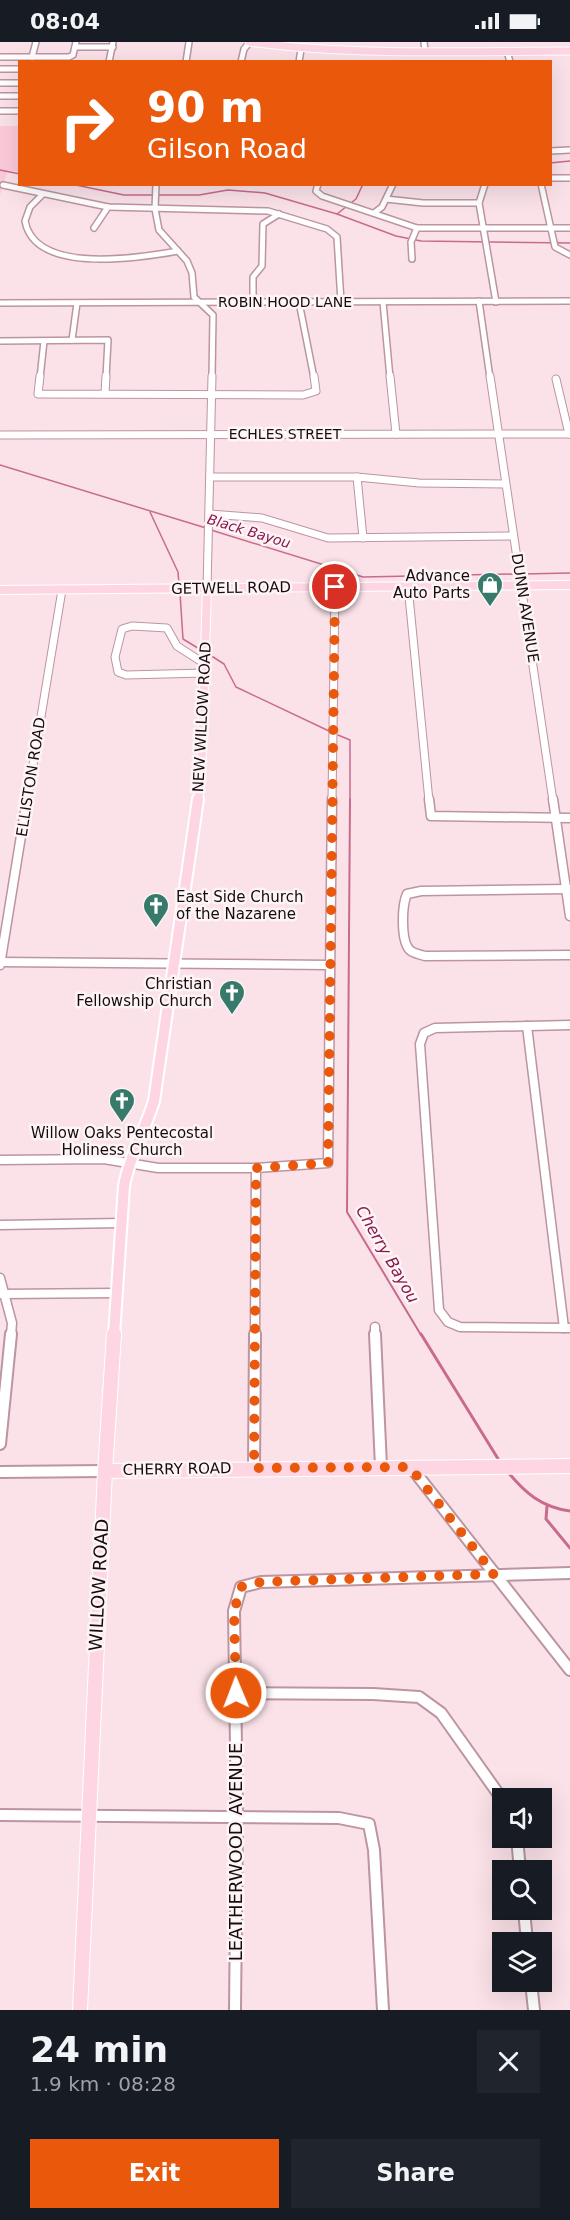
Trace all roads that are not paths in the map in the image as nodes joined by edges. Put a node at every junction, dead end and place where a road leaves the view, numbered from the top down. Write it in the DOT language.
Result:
graph roads {
  1 [pos="36,42"];
  2 [pos="189,42"];
  3 [pos="250,42"];
  4 [pos="424,42"];
  5 [pos="75,45"];
  6 [pos="113,45"];
  7 [pos="301,49"];
  8 [pos="425,51"];
  9 [pos="507,51"];
  10 [pos="569,53"];
  11 [pos="0,57"];
  12 [pos="32,57"];
  13 [pos="110,60"];
  14 [pos="186,60"];
  15 [pos="241,60"];
  16 [pos="299,60"];
  17 [pos="509,60"];
  18 [pos="0,69"];
  19 [pos="18,69"];
  20 [pos="0,83"];
  21 [pos="18,83"];
  22 [pos="0,96"];
  23 [pos="18,96"];
  24 [pos="0,111"];
  25 [pos="18,111"];
  26 [pos="570,150"];
  27 [pos="552,151"];
  28 [pos="552,178"];
  29 [pos="570,178"];
  30 [pos="3,185"];
  31 [pos="156,186"];
  32 [pos="317,186"];
  33 [pos="392,186"];
  34 [pos="484,186"];
  35 [pos="541,186"];
  36 [pos="43,194"];
  37 [pos="386,199"];
  38 [pos="479,202"];
  39 [pos="108,207"];
  40 [pos="155,209"];
  41 [pos="374,213"];
  42 [pos="279,214"];
  43 [pos="94,228"];
  44 [pos="417,228"];
  45 [pos="550,228"];
  46 [pos="570,228"];
  47 [pos="484,229"];
  48 [pos="178,251"];
  49 [pos="570,255"];
  50 [pos="412,259"];
  51 [pos="197,301"];
  52 [pos="479,301"];
  53 [pos="570,301"];
  54 [pos="253,302"];
  55 [pos="299,302"];
  56 [pos="341,302"];
  57 [pos="383,302"];
  58 [pos="496,302"];
  59 [pos="0,303"];
  60 [pos="77,303"];
  61 [pos="72,340"];
  62 [pos="0,341"];
  63 [pos="44,341"];
  64 [pos="556,380"];
  65 [pos="105,393"];
  66 [pos="212,395"];
  67 [pos="498,433"];
  68 [pos="212,434"];
  69 [pos="396,434"];
  70 [pos="569,434"];
  71 [pos="0,435"];
  72 [pos="211,477"];
  73 [pos="357,477"];
  74 [pos="505,484"];
  75 [pos="210,514"];
  76 [pos="513,536"];
  77 [pos="363,538"];
  78 [pos="522,579"];
  79 [pos="570,585"];
  80 [pos="408,586"];
  81 [pos="335,587"];
  82 [pos="207,589"];
  83 [pos="0,590"];
  84 [pos="62,590"];
  85 [pos="205,668"];
  86 [pos="555,818"];
  87 [pos="570,818"];
  88 [pos="568,889"];
  89 [pos="570,915"];
  90 [pos="570,956"];
  91 [pos="0,964"];
  92 [pos="174,964"];
  93 [pos="329,965"];
  94 [pos="570,1025"];
  95 [pos="527,1026"];
  96 [pos="0,1160"];
  97 [pos="130,1162"];
  98 [pos="328,1163"];
  99 [pos="256,1168"];
  100 [pos="121,1223"];
  101 [pos="0,1225"];
  102 [pos="0,1278"];
  103 [pos="116,1293"];
  104 [pos="3,1294"];
  105 [pos="375,1327"];
  106 [pos="567,1328"];
  107 [pos="4,1371"];
  108 [pos="0,1444"];
  109 [pos="570,1466"];
  110 [pos="381,1467"];
  111 [pos="410,1467"];
  112 [pos="254,1468"];
  113 [pos="105,1471"];
  114 [pos="0,1472"];
  115 [pos="570,1573"];
  116 [pos="494,1574"];
  117 [pos="570,1670"];
  118 [pos="236,1693"];
  119 [pos="494,1788"];
  120 [pos="0,1815"];
  121 [pos="237,1815"];
  122 [pos="88,1816"];
  123 [pos="532,1992"];
  124 [pos="80,2010"];
  125 [pos="235,2010"];
  126 [pos="383,2010"];
  127 [pos="534,2010"];
  1 -- 12 [label="street"];
  2 -- 14 [label="street"];
  3 -- 7 [label="main road"];
  3 -- 15 [label="street"];
  4 -- 8 [label="street"];
  5 -- 6 [label="street"];
  5 -- 12 [label="street"];
  6 -- 13 [label="street"];
  7 -- 8 [label="main road"];
  7 -- 16 [label="street"];
  8 -- 9 [label="main road"];
  9 -- 10 [label="main road"];
  9 -- 17 [label="street"];
  11 -- 12 [label="street"];
  18 -- 19 [label="street"];
  20 -- 21 [label="street"];
  22 -- 23 [label="street"];
  24 -- 25 [label="street"];
  26 -- 27 [label="street"];
  28 -- 29 [label="street"];
  30 -- 36 [label="street"];
  31 -- 40 [label="street"];
  32 -- 41 [label="street"];
  33 -- 37 [label="street"];
  34 -- 38 [label="street"];
  35 -- 45 [label="street"];
  36 -- 39 [label="street"];
  36 -- 48 [label="street"];
  37 -- 38 [label="street"];
  37 -- 41 [label="street"];
  38 -- 47 [label="street"];
  39 -- 40 [label="street"];
  39 -- 43 [label="street"];
  40 -- 42 [label="street"];
  40 -- 48 [label="street"];
  41 -- 44 [label="street"];
  42 -- 54 [label="street"];
  42 -- 56 [label="street"];
  44 -- 47 [label="street"];
  44 -- 50 [label="street"];
  45 -- 46 [label="street"];
  45 -- 47 [label="street"];
  45 -- 49 [label="street"];
  47 -- 58 [label="street"];
  48 -- 51 [label="street"];
  51 -- 54 [label="street, ROBIN HOOD LANE"];
  51 -- 60 [label="street, ROBIN HOOD LANE"];
  51 -- 66 [label="street"];
  52 -- 57 [label="street, ROBIN HOOD LANE"];
  52 -- 58 [label="street, ROBIN HOOD LANE"];
  52 -- 67 [label="street, DUNN AVENUE"];
  53 -- 58 [label="street, ROBIN HOOD LANE"];
  54 -- 55 [label="street, ROBIN HOOD LANE"];
  55 -- 56 [label="street, ROBIN HOOD LANE"];
  55 -- 66 [label="street"];
  56 -- 57 [label="street, ROBIN HOOD LANE"];
  57 -- 69 [label="street"];
  59 -- 60 [label="street, ROBIN HOOD LANE"];
  60 -- 61 [label="street"];
  61 -- 63 [label="street"];
  61 -- 65 [label="street"];
  62 -- 63 [label="street"];
  63 -- 65 [label="street"];
  64 -- 70 [label="street"];
  65 -- 66 [label="street"];
  66 -- 68 [label="street"];
  67 -- 69 [label="street, ECHLES STREET"];
  67 -- 70 [label="street, ECHLES STREET"];
  67 -- 74 [label="street, DUNN AVENUE"];
  68 -- 69 [label="street, ECHLES STREET"];
  68 -- 71 [label="street, ECHLES STREET"];
  68 -- 72 [label="street"];
  72 -- 73 [label="street"];
  72 -- 75 [label="street"];
  73 -- 74 [label="street"];
  73 -- 77 [label="street"];
  74 -- 76 [label="street, DUNN AVENUE"];
  75 -- 77 [label="street"];
  75 -- 82 [label="street"];
  76 -- 77 [label="street"];
  76 -- 78 [label="street, DUNN AVENUE"];
  78 -- 79 [label="main road, GETWELL ROAD"];
  78 -- 80 [label="main road, GETWELL ROAD"];
  78 -- 86 [label="street, DUNN AVENUE"];
  80 -- 81 [label="main road, GETWELL ROAD"];
  80 -- 86 [label="street"];
  81 -- 82 [label="main road, GETWELL ROAD"];
  81 -- 93 [label="street"];
  82 -- 84 [label="main road, GETWELL ROAD"];
  82 -- 85 [label="main road, NEW WILLOW ROAD"];
  83 -- 84 [label="main road, GETWELL ROAD"];
  84 -- 91 [label="street, ELLISTON ROAD"];
  85 -- 85 [label="street"];
  85 -- 92 [label="main road, NEW WILLOW ROAD"];
  86 -- 87 [label="street"];
  86 -- 88 [label="street, DUNN AVENUE"];
  88 -- 89 [label="street, DUNN AVENUE"];
  88 -- 90 [label="street"];
  91 -- 92 [label="street"];
  92 -- 93 [label="street"];
  92 -- 97 [label="main road, NEW WILLOW ROAD"];
  93 -- 98 [label="street"];
  94 -- 95 [label="street"];
  95 -- 106 [label="street"];
  95 -- 106 [label="street"];
  96 -- 97 [label="street"];
  97 -- 99 [label="street"];
  97 -- 100 [label="main road, WILLOW ROAD"];
  98 -- 99 [label="street"];
  99 -- 112 [label="street"];
  100 -- 101 [label="street"];
  100 -- 103 [label="main road, WILLOW ROAD"];
  102 -- 104 [label="street"];
  103 -- 104 [label="street"];
  103 -- 113 [label="main road, WILLOW ROAD"];
  104 -- 107 [label="street"];
  105 -- 110 [label="street"];
  107 -- 108 [label="street"];
  109 -- 111 [label="main road, CHERRY ROAD"];
  110 -- 111 [label="main road, CHERRY ROAD"];
  110 -- 112 [label="main road, CHERRY ROAD"];
  111 -- 116 [label="street"];
  112 -- 113 [label="main road, CHERRY ROAD"];
  113 -- 114 [label="street, CHERRY ROAD"];
  113 -- 122 [label="main road, WILLOW ROAD"];
  115 -- 116 [label="street"];
  116 -- 117 [label="street"];
  116 -- 118 [label="street, LEATHERWOOD AVENUE"];
  118 -- 119 [label="street"];
  118 -- 121 [label="street, LEATHERWOOD AVENUE"];
  120 -- 122 [label="street"];
  121 -- 122 [label="street"];
  121 -- 125 [label="street, LEATHERWOOD AVENUE"];
  121 -- 126 [label="street"];
  122 -- 124 [label="main road, WILLOW ROAD"];
  123 -- 127 [label="street"];
}
